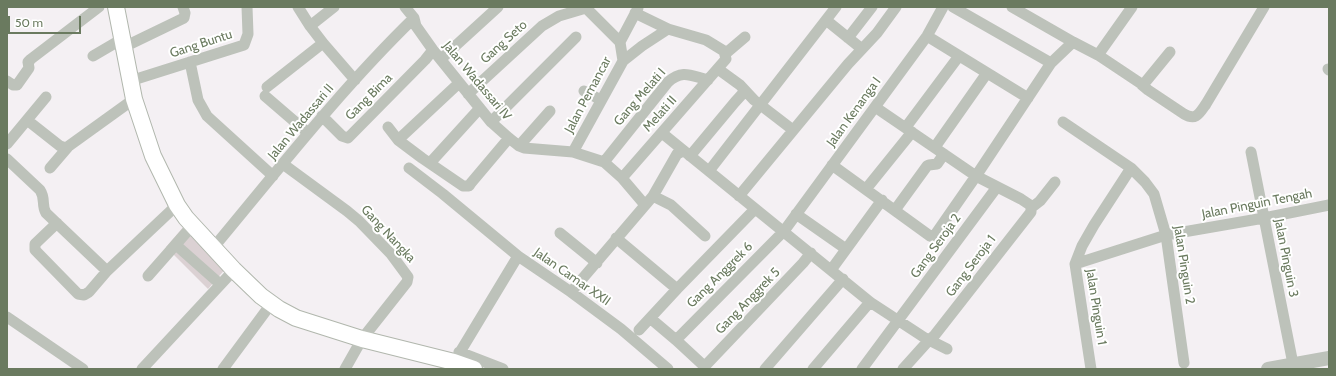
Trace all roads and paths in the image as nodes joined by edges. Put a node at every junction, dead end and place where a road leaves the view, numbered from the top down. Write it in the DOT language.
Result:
graph roads {
  1 [pos="99,7"];
  2 [pos="116,7"];
  3 [pos="183,7"];
  4 [pos="247,7"];
  5 [pos="298,7"];
  6 [pos="334,7"];
  7 [pos="836,7"];
  8 [pos="872,7"];
  9 [pos="896,7"];
  10 [pos="943,7"];
  11 [pos="953,7"];
  12 [pos="1012,7"];
  13 [pos="1132,7"];
  14 [pos="1264,7"];
  15 [pos="586,8"];
  16 [pos="492,9"];
  17 [pos="637,10"];
  18 [pos="412,11"];
  19 [pos="826,20"];
  20 [pos="310,26"];
  21 [pos="668,29"];
  22 [pos="926,36"];
  23 [pos="576,37"];
  24 [pos="746,37"];
  25 [pos="848,38"];
  26 [pos="620,42"];
  27 [pos="1073,42"];
  28 [pos="123,43"];
  29 [pos="323,43"];
  30 [pos="862,49"];
  31 [pos="433,50"];
  32 [pos="1170,52"];
  33 [pos="725,54"];
  34 [pos="1098,55"];
  35 [pos="93,56"];
  36 [pos="959,56"];
  37 [pos="441,60"];
  38 [pos="623,61"];
  39 [pos="190,62"];
  40 [pos="1051,63"];
  41 [pos="718,69"];
  42 [pos="988,73"];
  43 [pos="355,80"];
  44 [pos="708,80"];
  45 [pos="7,81"];
  46 [pos="130,81"];
  47 [pos="459,83"];
  48 [pos="1142,85"];
  49 [pos="584,91"];
  50 [pos="746,91"];
  51 [pos="468,94"];
  52 [pos="46,97"];
  53 [pos="1028,98"];
  54 [pos="134,99"];
  55 [pos="601,100"];
  56 [pos="760,105"];
  57 [pos="875,107"];
  58 [pos="480,108"];
  59 [pos="550,112"];
  60 [pos="322,116"];
  61 [pos="27,120"];
  62 [pos="491,122"];
  63 [pos="1063,122"];
  64 [pos="388,127"];
  65 [pos="909,129"];
  66 [pos="793,130"];
  67 [pos="308,133"];
  68 [pos="662,133"];
  69 [pos="509,138"];
  70 [pos="398,140"];
  71 [pos="7,144"];
  72 [pos="520,146"];
  73 [pos="68,147"];
  74 [pos="935,147"];
  75 [pos="573,152"];
  76 [pos="1251,152"];
  77 [pos="686,153"];
  78 [pos="944,154"];
  79 [pos="7,159"];
  80 [pos="604,162"];
  81 [pos="430,163"];
  82 [pos="283,164"];
  83 [pos="832,165"];
  84 [pos="50,168"];
  85 [pos="410,168"];
  86 [pos="1131,168"];
  87 [pos="709,171"];
  88 [pos="273,176"];
  89 [pos="976,176"];
  90 [pos="622,178"];
  91 [pos="1055,182"];
  92 [pos="996,187"];
  93 [pos="866,189"];
  94 [pos="654,195"];
  95 [pos="738,196"];
  96 [pos="882,200"];
  97 [pos="177,205"];
  98 [pos="644,205"];
  99 [pos="1329,205"];
  100 [pos="1032,208"];
  101 [pos="755,209"];
  102 [pos="894,210"];
  103 [pos="796,214"];
  104 [pos="1264,218"];
  105 [pos="57,223"];
  106 [pos="192,226"];
  107 [pos="784,231"];
  108 [pos="560,233"];
  109 [pos="705,236"];
  110 [pos="1166,236"];
  111 [pos="616,238"];
  112 [pos="176,245"];
  113 [pos="213,248"];
  114 [pos="846,249"];
  115 [pos="811,253"];
  116 [pos="518,256"];
  117 [pos="597,263"];
  118 [pos="1075,264"];
  119 [pos="234,270"];
  120 [pos="831,270"];
  121 [pos="107,271"];
  122 [pos="148,276"];
  123 [pos="843,280"];
  124 [pos="220,284"];
  125 [pos="676,289"];
  126 [pos="571,292"];
  127 [pos="870,302"];
  128 [pos="271,304"];
  129 [pos="7,317"];
  130 [pos="650,318"];
  131 [pos="898,321"];
  132 [pos="639,330"];
  133 [pos="362,339"];
  134 [pos="930,339"];
  135 [pos="676,340"];
  136 [pos="947,349"];
  137 [pos="456,357"];
  138 [pos="1329,358"];
  139 [pos="1184,363"];
  140 [pos="70,365"];
  141 [pos="1294,367"];
  142 [pos="83,369"];
  143 [pos="142,369"];
  144 [pos="223,369"];
  145 [pos="345,369"];
  146 [pos="474,369"];
  147 [pos="503,369"];
  148 [pos="668,369"];
  149 [pos="765,369"];
  150 [pos="813,369"];
  151 [pos="862,369"];
  152 [pos="903,369"];
  153 [pos="1091,369"];
  154 [pos="1268,369"];
  1 -- 45 [label="street"];
  2 -- 28 [label="main road"];
  3 -- 28 [label="street"];
  4 -- 39 [label="street, Gang Buntu"];
  5 -- 20 [label="street"];
  6 -- 20 [label="street"];
  7 -- 19 [label="street"];
  8 -- 25 [label="street"];
  9 -- 30 [label="street"];
  10 -- 22 [label="street, Jalan Kenanga I"];
  11 -- 40 [label="street"];
  12 -- 27 [label="street"];
  13 -- 34 [label="street"];
  14 -- 48 [label="street"];
  15 -- 26 [label="street"];
  15 -- 51 [label="street, Gang Seto"];
  16 -- 37 [label="street"];
  17 -- 21 [label="street"];
  17 -- 26 [label="street"];
  18 -- 31 [label="street, Jalan Wadassari IV"];
  18 -- 43 [label="street, Jalan Wadassari II"];
  19 -- 25 [label="street"];
  19 -- 56 [label="street"];
  20 -- 29 [label="street"];
  21 -- 33 [label="street"];
  21 -- 38 [label="street"];
  22 -- 36 [label="street"];
  22 -- 57 [label="street, Jalan Kenanga I"];
  23 -- 62 [label="street"];
  24 -- 33 [label="street"];
  25 -- 30 [label="street"];
  26 -- 38 [label="street, Jalan Pemancar"];
  27 -- 34 [label="street"];
  27 -- 40 [label="street"];
  28 -- 35 [label="street"];
  28 -- 46 [label="main road"];
  29 -- 43 [label="street"];
  29 -- 67 [label="street"];
  30 -- 66 [label="street"];
  31 -- 37 [label="street, Jalan Wadassari IV"];
  31 -- 60 [label="street, Gang Bima"];
  32 -- 48 [label="street"];
  33 -- 41 [label="street, Melati II"];
  34 -- 48 [label="street"];
  36 -- 42 [label="street"];
  36 -- 65 [label="street"];
  37 -- 47 [label="street, Jalan Wadassari IV"];
  38 -- 55 [label="street, Jalan Pemancar"];
  39 -- 46 [label="street, Gang Buntu"];
  39 -- 88 [label="street"];
  40 -- 53 [label="street"];
  41 -- 44 [label="street, Melati II"];
  41 -- 50 [label="street"];
  42 -- 53 [label="street"];
  42 -- 74 [label="street"];
  43 -- 60 [label="street, Jalan Wadassari II"];
  44 -- 68 [label="street, Melati II"];
  44 -- 80 [label="street, Gang Melati I"];
  46 -- 54 [label="main road"];
  47 -- 51 [label="street, Jalan Wadassari IV"];
  47 -- 70 [label="street"];
  49 -- 55 [label="street"];
  50 -- 56 [label="street"];
  50 -- 77 [label="street"];
  51 -- 58 [label="street, Jalan Wadassari IV"];
  52 -- 61 [label="street"];
  53 -- 89 [label="street"];
  54 -- 73 [label="street"];
  54 -- 97 [label="main road"];
  55 -- 75 [label="street, Jalan Pemancar"];
  56 -- 66 [label="street"];
  56 -- 87 [label="street"];
  57 -- 65 [label="street"];
  57 -- 83 [label="street, Jalan Kenanga I"];
  58 -- 62 [label="street, Jalan Wadassari IV"];
  58 -- 81 [label="street"];
  59 -- 72 [label="street"];
  60 -- 67 [label="street, Jalan Wadassari II"];
  61 -- 71 [label="street"];
  61 -- 73 [label="street"];
  62 -- 69 [label="street, Jalan Wadassari IV"];
  63 -- 86 [label="street, Jalan Pinguin 2"];
  64 -- 70 [label="street"];
  65 -- 74 [label="street"];
  65 -- 93 [label="street"];
  66 -- 95 [label="street"];
  67 -- 82 [label="street, Jalan Wadassari II"];
  68 -- 77 [label="street"];
  68 -- 90 [label="street, Melati II"];
  69 -- 72 [label="street, Jalan Wadassari IV"];
  69 -- 81 [label="street"];
  70 -- 81 [label="street"];
  72 -- 75 [label="street, Jalan Wadassari IV"];
  73 -- 84 [label="street"];
  74 -- 78 [label="street"];
  75 -- 80 [label="street, Jalan Wadassari IV"];
  76 -- 104 [label="street, Jalan Pinguin 3"];
  77 -- 87 [label="street"];
  77 -- 94 [label="street"];
  78 -- 89 [label="street"];
  78 -- 102 [label="street"];
  79 -- 105 [label="street"];
  80 -- 90 [label="street, Jalan Wadassari IV"];
  82 -- 88 [label="street, Jalan Wadassari II"];
  82 -- 133 [label="street, Gang Nangka"];
  83 -- 93 [label="street"];
  83 -- 103 [label="street, Jalan Kenanga I"];
  85 -- 116 [label="street"];
  86 -- 110 [label="street, Jalan Pinguin 2"];
  86 -- 118 [label="street, Jalan Pinguin 1"];
  87 -- 95 [label="street"];
  88 -- 113 [label="street, Jalan Wadassari II"];
  89 -- 92 [label="street"];
  89 -- 102 [label="street"];
  90 -- 98 [label="street, Jalan Wadassari IV"];
  91 -- 100 [label="street, Gang Seroja 1"];
  92 -- 100 [label="street"];
  92 -- 131 [label="street, Gang Seroja 2"];
  93 -- 96 [label="street"];
  94 -- 98 [label="street"];
  94 -- 109 [label="street"];
  95 -- 101 [label="street"];
  96 -- 102 [label="street"];
  96 -- 114 [label="street"];
  97 -- 106 [label="main road"];
  97 -- 121 [label="street"];
  98 -- 111 [label="street"];
  99 -- 104 [label="street, Jalan Pinguin Tengah"];
  100 -- 134 [label="street, Gang Seroja 1"];
  101 -- 107 [label="street"];
  101 -- 125 [label="street"];
  103 -- 107 [label="street, Jalan Kenanga I"];
  103 -- 114 [label="street"];
  104 -- 110 [label="street, Jalan Pinguin Tengah"];
  104 -- 141 [label="street, Jalan Pinguin 3"];
  105 -- 121 [label="street"];
  105 -- 121 [label="street"];
  106 -- 112 [label="street"];
  106 -- 113 [label="main road"];
  107 -- 115 [label="street"];
  107 -- 135 [label="street, Gang Anggrek 6"];
  108 -- 117 [label="street"];
  110 -- 118 [label="street, Jalan Pinguin Tengah"];
  110 -- 139 [label="street, Jalan Pinguin 2"];
  111 -- 117 [label="street"];
  111 -- 125 [label="street"];
  112 -- 122 [label="street"];
  112 -- 124 [label="street"];
  113 -- 119 [label="main road"];
  114 -- 120 [label="street"];
  115 -- 120 [label="street"];
  115 -- 135 [label="street, Gang Anggrek 5"];
  116 -- 126 [label="street, Jalan Camar XXII"];
  116 -- 137 [label="street, Jalan Camar XXII"];
  117 -- 126 [label="street"];
  118 -- 153 [label="street, Jalan Pinguin 1"];
  119 -- 124 [label="street"];
  119 -- 128 [label="main road"];
  120 -- 123 [label="street"];
  123 -- 127 [label="street"];
  123 -- 149 [label="street"];
  124 -- 143 [label="street"];
  125 -- 130 [label="street"];
  126 -- 148 [label="street, Jalan Camar XXII"];
  127 -- 131 [label="street"];
  127 -- 150 [label="street"];
  128 -- 133 [label="main road"];
  128 -- 144 [label="street"];
  129 -- 140 [label="street"];
  130 -- 132 [label="street"];
  130 -- 135 [label="street"];
  131 -- 134 [label="street"];
  131 -- 151 [label="street, Gang Seroja 2"];
  133 -- 137 [label="main road"];
  133 -- 145 [label="street"];
  134 -- 136 [label="street"];
  134 -- 152 [label="street, Gang Seroja 1"];
  137 -- 146 [label="main road"];
  137 -- 147 [label="street"];
  138 -- 141 [label="street"];
  140 -- 142 [label="street"];
  141 -- 154 [label="street"];
}
